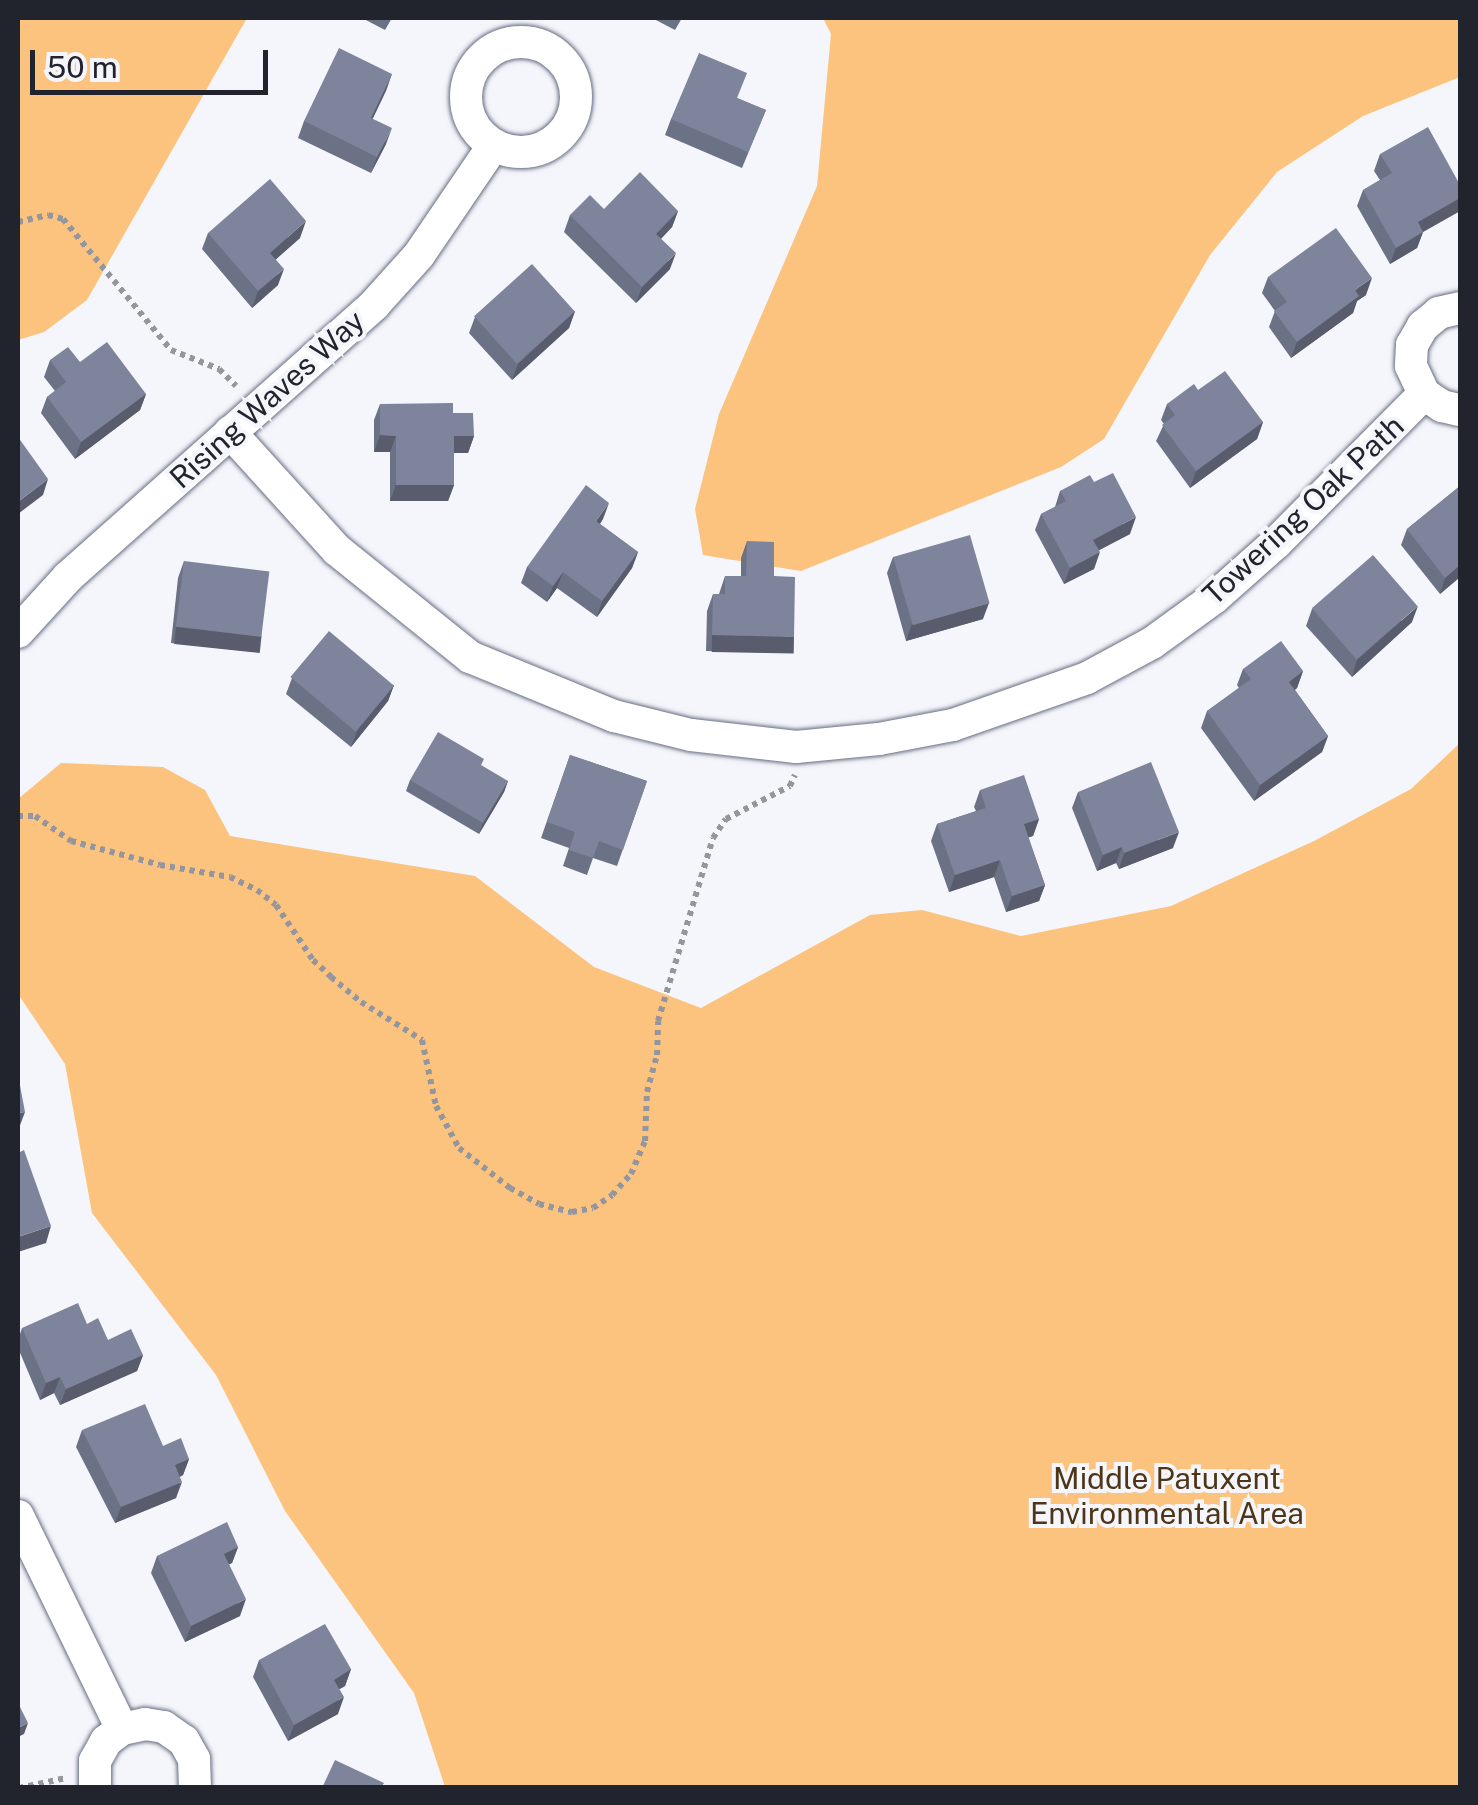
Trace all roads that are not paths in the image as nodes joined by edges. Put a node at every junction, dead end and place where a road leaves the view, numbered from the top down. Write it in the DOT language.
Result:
graph roads {
  1 [pos="493,146"];
  2 [pos="1460,308"];
  3 [pos="1424,394"];
  4 [pos="1460,410"];
  5 [pos="230,432"];
  6 [pos="18,632"];
  7 [pos="18,1516"];
  8 [pos="122,1729"];
  9 [pos="94,1784"];
  10 [pos="196,1788"];
  1 -- 5 [label="street, Rising Waves Way"];
  2 -- 3 [label="street, Towering Oak Path"];
  3 -- 4 [label="street, Towering Oak Path"];
  3 -- 5 [label="street, Towering Oak Path"];
  5 -- 6 [label="street, Rising Waves Way"];
  7 -- 8 [label="street"];
  8 -- 9 [label="street"];
  8 -- 10 [label="street"];
}
